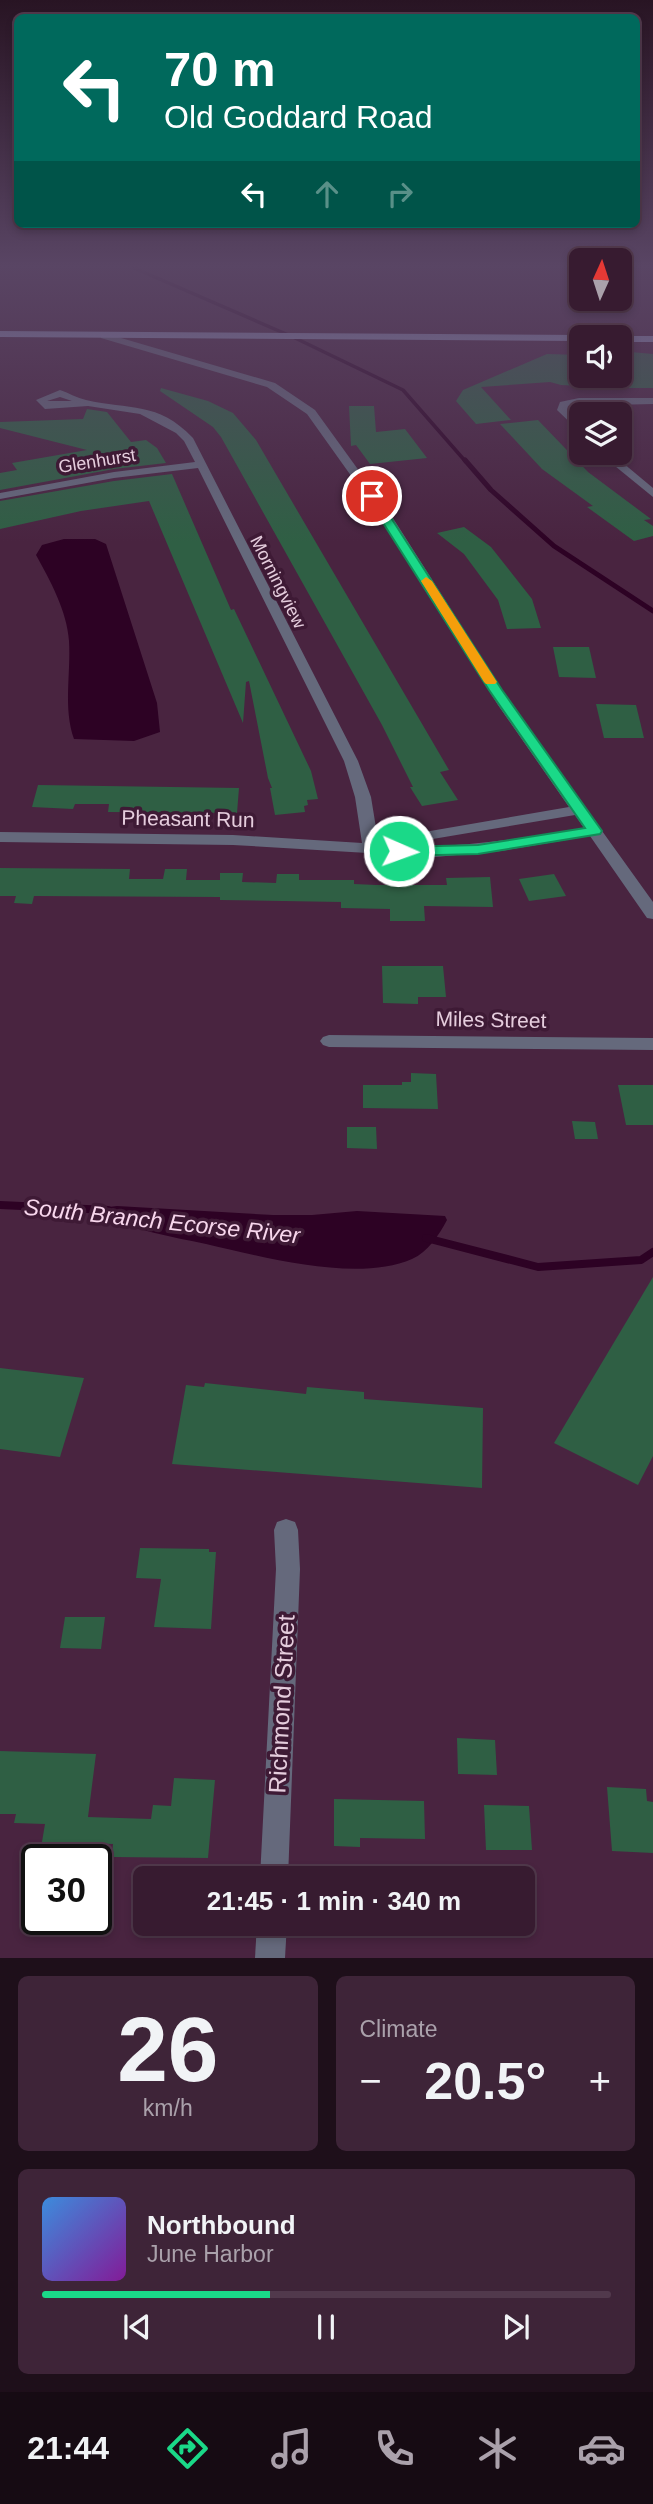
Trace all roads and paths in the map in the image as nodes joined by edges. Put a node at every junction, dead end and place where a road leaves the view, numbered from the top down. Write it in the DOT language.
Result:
graph roads {
  1 [pos="184,359"];
  2 [pos="653,401"];
  3 [pos="574,402"];
  4 [pos="85,403"];
  5 [pos="569,403"];
  6 [pos="569,417"];
  7 [pos="199,465"];
  8 [pos="617,465"];
  9 [pos="627,474"];
  10 [pos="653,474"];
  11 [pos="653,494"];
  12 [pos="0,496"];
  13 [pos="579,810"];
  14 [pos="487,826"];
  15 [pos="594,831"];
  16 [pos="0,837"];
  17 [pos="501,846"];
  18 [pos="373,847"];
  19 [pos="653,914"];
  20 [pos="329,1041"];
  21 [pos="653,1044"];
  22 [pos="286,1530"];
  23 [pos="275,1866"];
  24 [pos="271,1936"];
  25 [pos="270,1958"];
  1 -- 13 [label="street"];
  2 -- 3 [label="street"];
  4 -- 7 [label="street, Morningview"];
  5 -- 6 [label="street"];
  7 -- 12 [label="street, Glenhurst"];
  7 -- 18 [label="street, Morningview"];
  8 -- 9 [label="street"];
  9 -- 10 [label="street"];
  9 -- 11 [label="street"];
  13 -- 14 [label="street, Pheasant Run"];
  13 -- 15 [label="street"];
  14 -- 17 [label="street"];
  14 -- 18 [label="street, Pheasant Run"];
  15 -- 17 [label="street, Pheasant Run"];
  15 -- 19 [label="street"];
  16 -- 18 [label="street, Pheasant Run"];
  17 -- 18 [label="street, Pheasant Run"];
  20 -- 21 [label="street, Miles Street"];
  22 -- 23 [label="street, Richmond Street"];
  24 -- 25 [label="street"];
}
